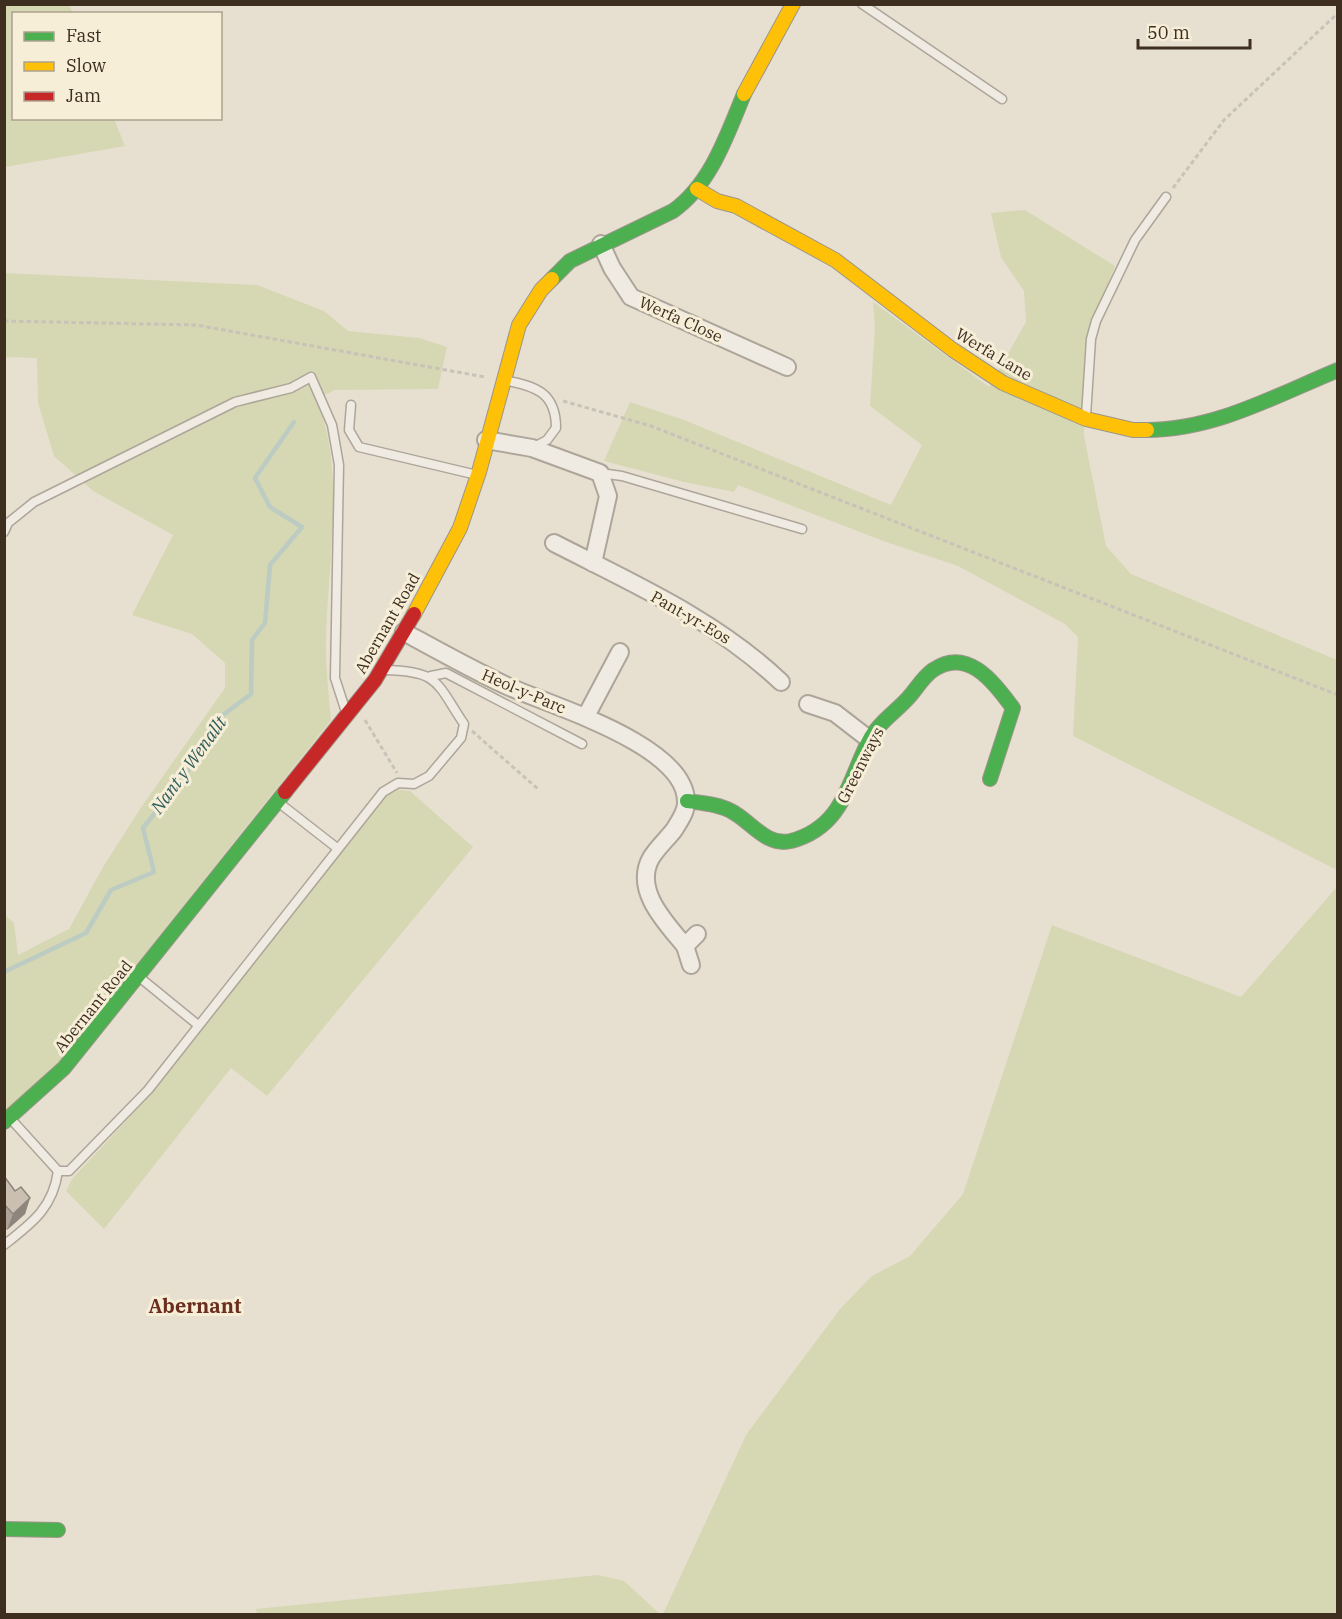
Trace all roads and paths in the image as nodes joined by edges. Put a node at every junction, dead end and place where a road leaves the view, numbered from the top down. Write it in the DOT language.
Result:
graph roads {
  1 [pos="793,4"];
  2 [pos="862,4"];
  3 [pos="1338,13"];
  4 [pos="1002,99"];
  5 [pos="697,189"];
  6 [pos="1166,197"];
  7 [pos="601,244"];
  8 [pos="4,321"];
  9 [pos="787,367"];
  10 [pos="1338,370"];
  11 [pos="502,380"];
  12 [pos="547,397"];
  13 [pos="351,405"];
  14 [pos="1086,419"];
  15 [pos="486,440"];
  16 [pos="532,448"];
  17 [pos="600,473"];
  18 [pos="478,475"];
  19 [pos="802,529"];
  20 [pos="4,532"];
  21 [pos="554,543"];
  22 [pos="593,563"];
  23 [pos="404,632"];
  24 [pos="620,652"];
  25 [pos="381,670"];
  26 [pos="430,676"];
  27 [pos="781,682"];
  28 [pos="1338,695"];
  29 [pos="808,704"];
  30 [pos="346,713"];
  31 [pos="586,716"];
  32 [pos="464,724"];
  33 [pos="870,740"];
  34 [pos="582,744"];
  35 [pos="990,779"];
  36 [pos="398,783"];
  37 [pos="538,789"];
  38 [pos="277,801"];
  39 [pos="687,801"];
  40 [pos="337,848"];
  41 [pos="697,933"];
  42 [pos="685,946"];
  43 [pos="691,965"];
  44 [pos="138,976"];
  45 [pos="198,1025"];
  46 [pos="7,1119"];
  47 [pos="58,1171"];
  48 [pos="4,1245"];
  49 [pos="4,1529"];
  50 [pos="58,1530"];
  1 -- 5 [label="street, Abernant Road"];
  2 -- 4 [label="lane"];
  3 -- 6 [label="path"];
  5 -- 7 [label="street, Abernant Road"];
  5 -- 14 [label="street, Werfa Lane"];
  6 -- 14 [label="lane"];
  7 -- 9 [label="street, Werfa Close"];
  7 -- 11 [label="street, Abernant Road"];
  8 -- 11 [label="path"];
  10 -- 14 [label="street, Werfa Lane"];
  11 -- 12 [label="lane"];
  11 -- 15 [label="street, Abernant Road"];
  12 -- 16 [label="lane"];
  12 -- 28 [label="path"];
  13 -- 18 [label="lane"];
  15 -- 16 [label="street"];
  15 -- 18 [label="street, Abernant Road"];
  16 -- 17 [label="street"];
  17 -- 19 [label="lane"];
  17 -- 22 [label="street"];
  18 -- 23 [label="street, Abernant Road"];
  20 -- 30 [label="lane"];
  21 -- 22 [label="street, Pant-yr-Eos"];
  22 -- 27 [label="street, Pant-yr-Eos"];
  23 -- 25 [label="street, Abernant Road"];
  23 -- 31 [label="street, Heol-y-Parc"];
  24 -- 31 [label="street"];
  25 -- 26 [label="lane"];
  25 -- 30 [label="street, Abernant Road"];
  26 -- 32 [label="lane"];
  26 -- 34 [label="lane"];
  29 -- 33 [label="street"];
  30 -- 36 [label="path"];
  30 -- 38 [label="street, Abernant Road"];
  31 -- 39 [label="street, Heol-y-Parc"];
  32 -- 36 [label="lane"];
  32 -- 37 [label="path"];
  33 -- 35 [label="street, Greenways"];
  33 -- 39 [label="street, Greenways"];
  36 -- 40 [label="lane"];
  38 -- 40 [label="lane"];
  38 -- 44 [label="street, Abernant Road"];
  39 -- 42 [label="street"];
  40 -- 45 [label="lane"];
  41 -- 42 [label="street"];
  42 -- 43 [label="street"];
  44 -- 45 [label="lane"];
  44 -- 46 [label="street, Abernant Road"];
  45 -- 47 [label="lane"];
  46 -- 47 [label="lane"];
  47 -- 48 [label="lane"];
  49 -- 50 [label="street"];
}
